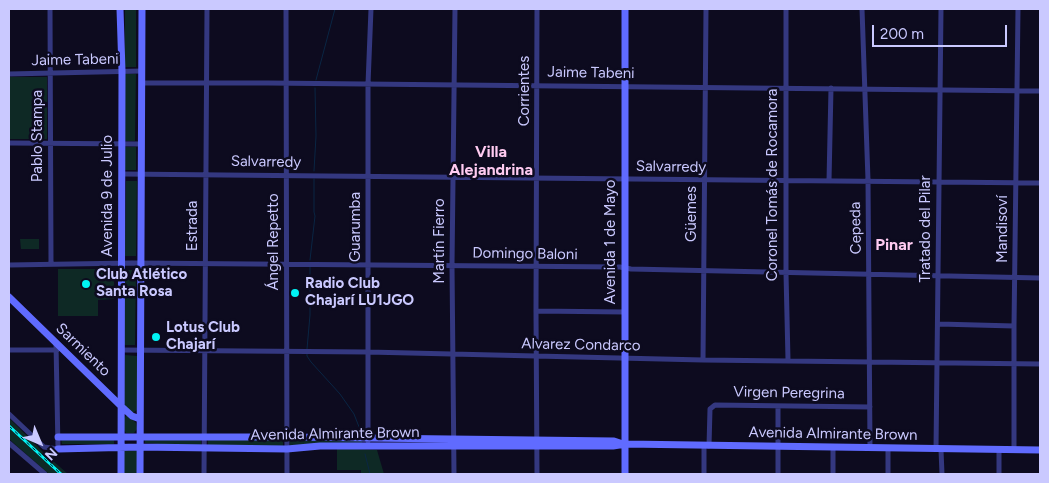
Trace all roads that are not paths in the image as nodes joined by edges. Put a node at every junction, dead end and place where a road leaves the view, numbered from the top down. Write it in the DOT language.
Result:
graph roads {
  1 [pos="50,9"];
  2 [pos="120,9"];
  3 [pos="142,9"];
  4 [pos="207,9"];
  5 [pos="286,9"];
  6 [pos="372,9"];
  7 [pos="455,9"];
  8 [pos="538,9"];
  9 [pos="625,9"];
  10 [pos="706,9"];
  11 [pos="786,9"];
  12 [pos="862,9"];
  13 [pos="941,9"];
  14 [pos="1018,9"];
  15 [pos="142,71"];
  16 [pos="122,72"];
  17 [pos="50,73"];
  18 [pos="9,74"];
  19 [pos="206,82"];
  20 [pos="142,83"];
  21 [pos="286,83"];
  22 [pos="368,84"];
  23 [pos="454,85"];
  24 [pos="537,86"];
  25 [pos="625,86"];
  26 [pos="705,87"];
  27 [pos="785,88"];
  28 [pos="831,88"];
  29 [pos="864,88"];
  30 [pos="940,89"];
  31 [pos="1017,91"];
  32 [pos="1040,91"];
  33 [pos="51,142"];
  34 [pos="9,143"];
  35 [pos="122,143"];
  36 [pos="142,144"];
  37 [pos="122,174"];
  38 [pos="141,174"];
  39 [pos="206,174"];
  40 [pos="286,175"];
  41 [pos="368,176"];
  42 [pos="453,176"];
  43 [pos="537,177"];
  44 [pos="624,179"];
  45 [pos="705,179"];
  46 [pos="785,180"];
  47 [pos="868,180"];
  48 [pos="829,181"];
  49 [pos="939,182"];
  50 [pos="1016,183"];
  51 [pos="1040,183"];
  52 [pos="122,262"];
  53 [pos="51,263"];
  54 [pos="141,263"];
  55 [pos="205,263"];
  56 [pos="286,264"];
  57 [pos="368,264"];
  58 [pos="9,265"];
  59 [pos="452,265"];
  60 [pos="536,266"];
  61 [pos="625,268"];
  62 [pos="704,271"];
  63 [pos="786,273"];
  64 [pos="870,275"];
  65 [pos="938,276"];
  66 [pos="1016,278"];
  67 [pos="1040,278"];
  68 [pos="9,297"];
  69 [pos="536,311"];
  70 [pos="625,312"];
  71 [pos="938,324"];
  72 [pos="1014,326"];
  73 [pos="56,347"];
  74 [pos="9,350"];
  75 [pos="122,350"];
  76 [pos="141,351"];
  77 [pos="206,351"];
  78 [pos="286,351"];
  79 [pos="368,352"];
  80 [pos="453,355"];
  81 [pos="536,356"];
  82 [pos="625,358"];
  83 [pos="703,360"];
  84 [pos="788,360"];
  85 [pos="871,362"];
  86 [pos="938,363"];
  87 [pos="1014,364"];
  88 [pos="1040,364"];
  89 [pos="778,406"];
  90 [pos="870,407"];
  91 [pos="122,408"];
  92 [pos="9,414"];
  93 [pos="140,418"];
  94 [pos="120,436"];
  95 [pos="140,436"];
  96 [pos="58,437"];
  97 [pos="205,437"];
  98 [pos="288,437"];
  99 [pos="9,443"];
  100 [pos="368,443"];
  101 [pos="454,443"];
  102 [pos="537,443"];
  103 [pos="626,444"];
  104 [pos="707,446"];
  105 [pos="139,447"];
  106 [pos="778,447"];
  107 [pos="58,448"];
  108 [pos="120,448"];
  109 [pos="833,448"];
  110 [pos="870,448"];
  111 [pos="205,449"];
  112 [pos="287,449"];
  113 [pos="888,449"];
  114 [pos="999,449"];
  115 [pos="939,450"];
  116 [pos="1014,450"];
  117 [pos="1040,450"];
  118 [pos="46,474"];
  119 [pos="121,474"];
  120 [pos="140,474"];
  121 [pos="204,474"];
  122 [pos="287,474"];
  123 [pos="454,474"];
  124 [pos="537,474"];
  125 [pos="625,474"];
  126 [pos="704,474"];
  127 [pos="778,474"];
  128 [pos="832,474"];
  129 [pos="888,474"];
  130 [pos="942,474"];
  131 [pos="999,474"];
  1 -- 17 [label="street, Pablo Stampa"];
  2 -- 16 [label="main road, Avenida 9 de Julio"];
  3 -- 15 [label="main road"];
  4 -- 19 [label="street, Estrada"];
  5 -- 21 [label="street, Ángel Repetto"];
  6 -- 22 [label="street, Guarumba"];
  7 -- 23 [label="street, Martín Fierro"];
  8 -- 24 [label="street, Corrientes"];
  9 -- 25 [label="main road, Avenida 1 de Mayo"];
  10 -- 26 [label="street, Güemes"];
  11 -- 27 [label="street, Coronel Tomás de Rocamora"];
  12 -- 29 [label="street, Cepeda"];
  13 -- 30 [label="street, Tratado del Pilar"];
  14 -- 31 [label="street, Mandisoví"];
  15 -- 16 [label="street, Jaime Tabeni"];
  15 -- 20 [label="main road"];
  16 -- 17 [label="street, Jaime Tabeni"];
  16 -- 35 [label="main road, Avenida 9 de Julio"];
  17 -- 18 [label="street, Jaime Tabeni"];
  17 -- 33 [label="street, Pablo Stampa"];
  19 -- 20 [label="street, Jaime Tabeni"];
  19 -- 21 [label="street, Jaime Tabeni"];
  19 -- 39 [label="street, Estrada"];
  20 -- 36 [label="main road"];
  21 -- 22 [label="street, Jaime Tabeni"];
  21 -- 40 [label="street, Ángel Repetto"];
  22 -- 23 [label="street, Jaime Tabeni"];
  22 -- 41 [label="street, Guarumba"];
  23 -- 24 [label="street, Jaime Tabeni"];
  23 -- 42 [label="street, Martín Fierro"];
  24 -- 25 [label="street, Jaime Tabeni"];
  24 -- 43 [label="street, Corrientes"];
  25 -- 26 [label="street, Jaime Tabeni"];
  25 -- 44 [label="main road, Avenida 1 de Mayo"];
  26 -- 27 [label="street, Jaime Tabeni"];
  26 -- 45 [label="street, Güemes"];
  27 -- 28 [label="street, Jaime Tabeni"];
  27 -- 46 [label="street, Coronel Tomás de Rocamora"];
  28 -- 29 [label="street, Jaime Tabeni"];
  28 -- 48 [label="street"];
  29 -- 30 [label="street, Jaime Tabeni"];
  29 -- 47 [label="street, Cepeda"];
  30 -- 31 [label="street, Jaime Tabeni"];
  30 -- 49 [label="street, Tratado del Pilar"];
  31 -- 32 [label="street, Jaime Tabeni"];
  31 -- 50 [label="street, Mandisoví"];
  33 -- 34 [label="street"];
  33 -- 35 [label="street"];
  33 -- 53 [label="street, Pablo Stampa"];
  35 -- 36 [label="street"];
  35 -- 37 [label="main road, Avenida 9 de Julio"];
  36 -- 38 [label="main road"];
  37 -- 38 [label="street, Salvarredy"];
  37 -- 52 [label="main road, Avenida 9 de Julio"];
  38 -- 39 [label="street, Salvarredy"];
  38 -- 54 [label="main road"];
  39 -- 40 [label="street, Salvarredy"];
  39 -- 55 [label="street, Estrada"];
  40 -- 41 [label="street, Salvarredy"];
  40 -- 56 [label="street, Ángel Repetto"];
  41 -- 42 [label="street, Salvarredy"];
  41 -- 57 [label="street, Guarumba"];
  42 -- 43 [label="street, Salvarredy"];
  42 -- 59 [label="street, Martín Fierro"];
  43 -- 44 [label="street, Salvarredy"];
  43 -- 60 [label="street, Corrientes"];
  44 -- 45 [label="street, Salvarredy"];
  44 -- 61 [label="main road, Avenida 1 de Mayo"];
  45 -- 46 [label="street, Salvarredy"];
  45 -- 62 [label="street, Güemes"];
  46 -- 48 [label="street, Salvarredy"];
  46 -- 63 [label="street, Coronel Tomás de Rocamora"];
  47 -- 48 [label="street, Salvarredy"];
  47 -- 49 [label="street, Salvarredy"];
  47 -- 64 [label="street, Cepeda"];
  49 -- 50 [label="street, Salvarredy"];
  49 -- 65 [label="street, Tratado del Pilar"];
  50 -- 51 [label="street, Salvarredy"];
  50 -- 66 [label="street, Mandisoví"];
  52 -- 53 [label="street, Domingo Baloni"];
  52 -- 54 [label="street, Domingo Baloni"];
  52 -- 75 [label="main road, Avenida 9 de Julio"];
  53 -- 58 [label="street, Domingo Baloni"];
  54 -- 55 [label="street, Domingo Baloni"];
  54 -- 76 [label="main road"];
  55 -- 56 [label="street, Domingo Baloni"];
  55 -- 77 [label="street, Estrada"];
  56 -- 57 [label="street, Domingo Baloni"];
  56 -- 78 [label="street, Ángel Repetto"];
  57 -- 59 [label="street, Domingo Baloni"];
  57 -- 79 [label="street, Guarumba"];
  59 -- 60 [label="street, Domingo Baloni"];
  59 -- 80 [label="street, Martín Fierro"];
  60 -- 61 [label="street, Domingo Baloni"];
  60 -- 69 [label="street, Corrientes"];
  61 -- 62 [label="street, Domingo Baloni"];
  61 -- 70 [label="main road, Avenida 1 de Mayo"];
  62 -- 63 [label="street, Domingo Baloni"];
  62 -- 83 [label="street, Güemes"];
  63 -- 64 [label="street, Domingo Baloni"];
  63 -- 84 [label="street, Coronel Tomás de Rocamora"];
  64 -- 65 [label="street, Domingo Baloni"];
  64 -- 85 [label="street, Cepeda"];
  65 -- 66 [label="street, Domingo Baloni"];
  65 -- 71 [label="street, Tratado del Pilar"];
  66 -- 67 [label="street, Domingo Baloni"];
  66 -- 72 [label="street, Mandisoví"];
  68 -- 73 [label="main road, Sarmiento"];
  69 -- 70 [label="street"];
  69 -- 81 [label="street, Corrientes"];
  70 -- 82 [label="main road, Avenida 1 de Mayo"];
  71 -- 72 [label="street"];
  71 -- 86 [label="street, Tratado del Pilar"];
  72 -- 87 [label="street, Mandisoví"];
  73 -- 74 [label="street"];
  73 -- 91 [label="main road, Sarmiento"];
  73 -- 96 [label="street"];
  75 -- 76 [label="street, Alvarez Condarco"];
  75 -- 91 [label="main road, Avenida 9 de Julio"];
  76 -- 77 [label="street, Alvarez Condarco"];
  76 -- 93 [label="main road"];
  77 -- 78 [label="street, Alvarez Condarco"];
  77 -- 97 [label="street, Estrada"];
  78 -- 79 [label="street, Alvarez Condarco"];
  78 -- 98 [label="street, Ángel Repetto"];
  79 -- 80 [label="street, Alvarez Condarco"];
  79 -- 100 [label="street, Guarumba"];
  80 -- 81 [label="street, Alvarez Condarco"];
  80 -- 101 [label="street, Martín Fierro"];
  81 -- 82 [label="street, Alvarez Condarco"];
  81 -- 102 [label="street, Corrientes"];
  82 -- 83 [label="street, Alvarez Condarco"];
  82 -- 103 [label="main road, Avenida 1 de Mayo"];
  83 -- 84 [label="street, Alvarez Condarco"];
  84 -- 85 [label="street, Alvarez Condarco"];
  85 -- 86 [label="street, Alvarez Condarco"];
  85 -- 90 [label="street, Cepeda"];
  86 -- 87 [label="street, Alvarez Condarco"];
  86 -- 115 [label="street, Tratado del Pilar"];
  87 -- 88 [label="street, Alvarez Condarco"];
  87 -- 116 [label="street, Mandisoví"];
  89 -- 90 [label="street, Virgen Peregrina"];
  89 -- 104 [label="street, Virgen Peregrina"];
  89 -- 106 [label="street"];
  90 -- 110 [label="street, Cepeda"];
  91 -- 93 [label="main road, Sarmiento"];
  91 -- 94 [label="main road, Avenida 9 de Julio"];
  92 -- 107 [label="street, Avenida Almirante Brown"];
  93 -- 95 [label="main road"];
  94 -- 95 [label="main road, Avenida Almirante Brown"];
  94 -- 96 [label="main road, Avenida Almirante Brown"];
  94 -- 108 [label="main road, Avenida 9 de Julio"];
  95 -- 97 [label="main road, Avenida Almirante Brown"];
  95 -- 105 [label="main road"];
  96 -- 107 [label="street"];
  97 -- 98 [label="main road, Avenida Almirante Brown"];
  97 -- 111 [label="street, Estrada"];
  98 -- 100 [label="main road, Avenida Almirante Brown"];
  98 -- 112 [label="street, Ángel Repetto"];
  99 -- 118 [label="street"];
  100 -- 101 [label="main road, Avenida Almirante Brown"];
  100 -- 112 [label="main road, Avenida Almirante Brown"];
  101 -- 102 [label="main road, Avenida Almirante Brown"];
  101 -- 123 [label="street, Martín Fierro"];
  102 -- 103 [label="main road, Avenida Almirante Brown"];
  102 -- 124 [label="street, Corrientes"];
  103 -- 104 [label="main road, Avenida Almirante Brown"];
  103 -- 125 [label="main road, Avenida 1 de Mayo"];
  104 -- 106 [label="main road, Avenida Almirante Brown"];
  104 -- 126 [label="street"];
  105 -- 108 [label="main road, Avenida Almirante Brown"];
  105 -- 111 [label="main road, Avenida Almirante Brown"];
  105 -- 120 [label="main road"];
  106 -- 109 [label="main road, Avenida Almirante Brown"];
  106 -- 127 [label="street"];
  107 -- 108 [label="main road, Avenida Almirante Brown"];
  108 -- 119 [label="main road, Avenida 9 de Julio"];
  109 -- 110 [label="main road, Avenida Almirante Brown"];
  109 -- 128 [label="street"];
  110 -- 113 [label="main road, Avenida Almirante Brown"];
  111 -- 112 [label="main road, Avenida Almirante Brown"];
  111 -- 121 [label="street, Estrada"];
  112 -- 122 [label="street, Ángel Repetto"];
  113 -- 115 [label="main road, Avenida Almirante Brown"];
  113 -- 129 [label="street"];
  114 -- 115 [label="main road, Avenida Almirante Brown"];
  114 -- 116 [label="main road, Avenida Almirante Brown"];
  114 -- 131 [label="street"];
  115 -- 130 [label="street, Tratado del Pilar"];
  116 -- 117 [label="main road, Avenida Almirante Brown"];
}
